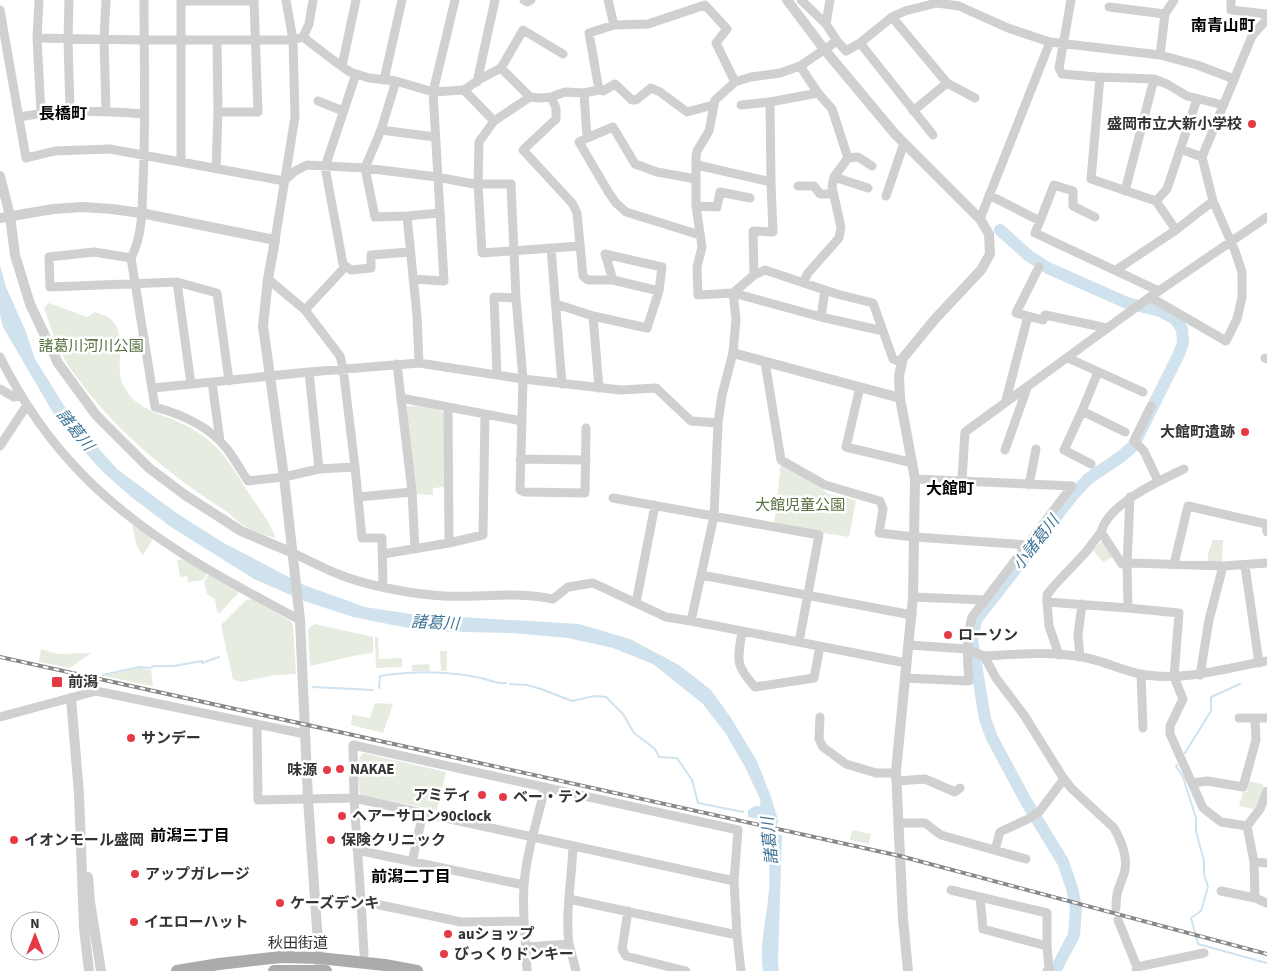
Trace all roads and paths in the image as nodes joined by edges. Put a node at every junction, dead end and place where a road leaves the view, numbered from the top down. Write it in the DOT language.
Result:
graph roads {
  1 [pos="38,0"];
  2 [pos="69,0"];
  3 [pos="106,0"];
  4 [pos="144,0"];
  5 [pos="286,0"];
  6 [pos="314,0"];
  7 [pos="356,0"];
  8 [pos="402,0"];
  9 [pos="455,0"];
  10 [pos="496,0"];
  11 [pos="524,0"];
  12 [pos="531,0"];
  13 [pos="608,0"];
  14 [pos="787,0"];
  15 [pos="801,0"];
  16 [pos="830,0"];
  17 [pos="1071,0"];
  18 [pos="1174,0"];
  19 [pos="1231,0"];
  20 [pos="181,1"];
  21 [pos="703,3"];
  22 [pos="959,3"];
  23 [pos="1109,7"];
  24 [pos="0,10"];
  25 [pos="1165,14"];
  26 [pos="1267,14"];
  27 [pos="892,17"];
  28 [pos="1267,19"];
  29 [pos="826,24"];
  30 [pos="614,25"];
  31 [pos="303,37"];
  32 [pos="37,38"];
  33 [pos="68,39"];
  34 [pos="104,39"];
  35 [pos="144,40"];
  36 [pos="180,40"];
  37 [pos="217,40"];
  38 [pos="256,40"];
  39 [pos="293,40"];
  40 [pos="837,40"];
  41 [pos="1050,42"];
  42 [pos="860,43"];
  43 [pos="1063,44"];
  44 [pos="824,49"];
  45 [pos="563,54"];
  46 [pos="1160,55"];
  47 [pos="342,66"];
  48 [pos="800,66"];
  49 [pos="501,68"];
  50 [pos="356,74"];
  51 [pos="1100,77"];
  52 [pos="1154,79"];
  53 [pos="1234,79"];
  54 [pos="384,80"];
  55 [pos="396,82"];
  56 [pos="477,82"];
  57 [pos="735,82"];
  58 [pos="947,83"];
  59 [pos="464,90"];
  60 [pos="599,90"];
  61 [pos="433,92"];
  62 [pos="584,93"];
  63 [pos="818,93"];
  64 [pos="530,97"];
  65 [pos="551,97"];
  66 [pos="975,98"];
  67 [pos="1197,99"];
  68 [pos="318,101"];
  69 [pos="770,102"];
  70 [pos="713,105"];
  71 [pos="741,105"];
  72 [pos="1223,105"];
  73 [pos="70,111"];
  74 [pos="106,111"];
  75 [pos="344,111"];
  76 [pos="913,111"];
  77 [pos="218,112"];
  78 [pos="41,113"];
  79 [pos="144,114"];
  80 [pos="19,117"];
  81 [pos="494,122"];
  82 [pos="381,130"];
  83 [pos="933,135"];
  84 [pos="435,137"];
  85 [pos="587,138"];
  86 [pos="904,143"];
  87 [pos="1180,149"];
  88 [pos="144,156"];
  89 [pos="1202,157"];
  90 [pos="848,158"];
  91 [pos="181,162"];
  92 [pos="698,165"];
  93 [pos="872,166"];
  94 [pos="325,167"];
  95 [pos="365,168"];
  96 [pos="216,169"];
  97 [pos="0,176"];
  98 [pos="437,178"];
  99 [pos="834,178"];
  100 [pos="696,179"];
  101 [pos="284,181"];
  102 [pos="771,182"];
  103 [pos="478,184"];
  104 [pos="798,186"];
  105 [pos="868,188"];
  106 [pos="1125,191"];
  107 [pos="834,194"];
  108 [pos="989,195"];
  109 [pos="886,196"];
  110 [pos="750,198"];
  111 [pos="1214,201"];
  112 [pos="1156,202"];
  113 [pos="696,206"];
  114 [pos="141,213"];
  115 [pos="439,213"];
  116 [pos="407,216"];
  117 [pos="5,217"];
  118 [pos="1095,217"];
  119 [pos="1267,217"];
  120 [pos="980,219"];
  121 [pos="1040,221"];
  122 [pos="1176,230"];
  123 [pos="700,235"];
  124 [pos="275,240"];
  125 [pos="1230,241"];
  126 [pos="580,246"];
  127 [pos="551,248"];
  128 [pos="514,251"];
  129 [pos="410,252"];
  130 [pos="132,258"];
  131 [pos="346,266"];
  132 [pos="1039,267"];
  133 [pos="1116,270"];
  134 [pos="754,275"];
  135 [pos="268,279"];
  136 [pos="413,279"];
  137 [pos="613,280"];
  138 [pos="176,282"];
  139 [pos="804,283"];
  140 [pos="135,284"];
  141 [pos="825,290"];
  142 [pos="659,291"];
  143 [pos="1159,291"];
  144 [pos="733,293"];
  145 [pos="1150,297"];
  146 [pos="516,298"];
  147 [pos="556,304"];
  148 [pos="305,310"];
  149 [pos="593,316"];
  150 [pos="1028,316"];
  151 [pos="821,317"];
  152 [pos="1107,328"];
  153 [pos="883,331"];
  154 [pos="733,353"];
  155 [pos="0,357"];
  156 [pos="1068,358"];
  157 [pos="766,362"];
  158 [pos="901,362"];
  159 [pos="419,363"];
  160 [pos="397,364"];
  161 [pos="343,368"];
  162 [pos="309,372"];
  163 [pos="1098,372"];
  164 [pos="497,375"];
  165 [pos="269,376"];
  166 [pos="523,380"];
  167 [pos="229,381"];
  168 [pos="212,382"];
  169 [pos="191,384"];
  170 [pos="562,384"];
  171 [pos="860,387"];
  172 [pos="153,388"];
  173 [pos="599,388"];
  174 [pos="1026,388"];
  175 [pos="0,389"];
  176 [pos="1143,392"];
  177 [pos="21,396"];
  178 [pos="401,398"];
  179 [pos="900,398"];
  180 [pos="1006,400"];
  181 [pos="27,405"];
  182 [pos="1151,406"];
  183 [pos="448,407"];
  184 [pos="1082,412"];
  185 [pos="485,414"];
  186 [pos="522,421"];
  187 [pos="718,424"];
  188 [pos="586,428"];
  189 [pos="1125,432"];
  190 [pos="220,441"];
  191 [pos="0,446"];
  192 [pos="1036,449"];
  193 [pos="1005,450"];
  194 [pos="520,459"];
  195 [pos="586,460"];
  196 [pos="912,464"];
  197 [pos="1091,464"];
  198 [pos="356,466"];
  199 [pos="319,469"];
  200 [pos="1184,469"];
  201 [pos="284,478"];
  202 [pos="916,479"];
  203 [pos="962,480"];
  204 [pos="1158,481"];
  205 [pos="1029,485"];
  206 [pos="412,492"];
  207 [pos="358,497"];
  208 [pos="1130,497"];
  209 [pos="613,498"];
  210 [pos="655,506"];
  211 [pos="714,516"];
  212 [pos="1101,532"];
  213 [pos="1267,532"];
  214 [pos="916,537"];
  215 [pos="449,543"];
  216 [pos="1028,545"];
  217 [pos="415,549"];
  218 [pos="383,554"];
  219 [pos="294,558"];
  220 [pos="1267,563"];
  221 [pos="1127,564"];
  222 [pos="1174,564"];
  223 [pos="1223,566"];
  224 [pos="1246,566"];
  225 [pos="702,575"];
  226 [pos="383,586"];
  227 [pos="807,595"];
  228 [pos="913,598"];
  229 [pos="984,600"];
  230 [pos="1047,602"];
  231 [pos="636,603"];
  232 [pos="1082,604"];
  233 [pos="1128,608"];
  234 [pos="299,615"];
  235 [pos="912,615"];
  236 [pos="692,621"];
  237 [pos="742,632"];
  238 [pos="799,642"];
  239 [pos="820,646"];
  240 [pos="909,646"];
  241 [pos="967,649"];
  242 [pos="983,656"];
  243 [pos="1059,656"];
  244 [pos="1080,657"];
  245 [pos="1263,662"];
  246 [pos="906,663"];
  247 [pos="1141,674"];
  248 [pos="1200,675"];
  249 [pos="1174,677"];
  250 [pos="905,678"];
  251 [pos="72,698"];
  252 [pos="0,717"];
  253 [pos="820,717"];
  254 [pos="1239,718"];
  255 [pos="1254,718"];
  256 [pos="1267,718"];
  257 [pos="257,724"];
  258 [pos="1143,728"];
  259 [pos="305,734"];
  260 [pos="896,777"];
  261 [pos="1064,779"];
  262 [pos="1193,783"];
  263 [pos="545,787"];
  264 [pos="960,788"];
  265 [pos="1267,790"];
  266 [pos="79,794"];
  267 [pos="354,798"];
  268 [pos="308,799"];
  269 [pos="423,813"];
  270 [pos="898,823"];
  271 [pos="1247,826"];
  272 [pos="534,838"];
  273 [pos="574,846"];
  274 [pos="357,850"];
  275 [pos="995,850"];
  276 [pos="1026,859"];
  277 [pos="412,862"];
  278 [pos="1254,862"];
  279 [pos="1267,863"];
  280 [pos="734,881"];
  281 [pos="524,885"];
  282 [pos="951,890"];
  283 [pos="1221,891"];
  284 [pos="980,897"];
  285 [pos="1254,898"];
  286 [pos="569,899"];
  287 [pos="361,901"];
  288 [pos="1267,903"];
  289 [pos="1116,908"];
  290 [pos="628,911"];
  291 [pos="523,920"];
  292 [pos="1118,920"];
  293 [pos="737,935"];
  294 [pos="569,944"];
  295 [pos="1047,946"];
  296 [pos="526,947"];
  297 [pos="1204,953"];
  298 [pos="364,954"];
  299 [pos="320,966"];
  300 [pos="1137,969"];
  301 [pos="89,971"];
  302 [pos="101,971"];
  303 [pos="177,971"];
  304 [pos="274,971"];
  305 [pos="326,971"];
  306 [pos="417,971"];
  307 [pos="527,971"];
  308 [pos="576,971"];
  309 [pos="686,971"];
  310 [pos="741,971"];
  311 [pos="908,971"];
  312 [pos="1048,971"];
  1 -- 32 [label="street"];
  2 -- 33 [label="street"];
  3 -- 34 [label="street"];
  4 -- 35 [label="street"];
  5 -- 39 [label="street"];
  6 -- 31 [label="street"];
  7 -- 47 [label="street"];
  8 -- 54 [label="street"];
  9 -- 61 [label="street"];
  10 -- 56 [label="street"];
  11 -- 12 [label="street"];
  13 -- 30 [label="street"];
  14 -- 44 [label="street"];
  15 -- 29 [label="street"];
  16 -- 29 [label="street"];
  17 -- 43 [label="street"];
  18 -- 25 [label="street"];
  19 -- 26 [label="street"];
  20 -- 36 [label="street"];
  20 -- 38 [label="street"];
  21 -- 30 [label="street"];
  21 -- 57 [label="street"];
  22 -- 27 [label="street"];
  22 -- 41 [label="street"];
  23 -- 25 [label="street"];
  24 -- 80 [label="street"];
  25 -- 46 [label="street"];
  27 -- 42 [label="street"];
  27 -- 58 [label="street"];
  28 -- 53 [label="street"];
  29 -- 40 [label="street"];
  30 -- 60 [label="street"];
  31 -- 39 [label="street"];
  31 -- 47 [label="street"];
  32 -- 33 [label="street"];
  32 -- 78 [label="street"];
  33 -- 34 [label="street"];
  33 -- 73 [label="street"];
  34 -- 35 [label="street"];
  34 -- 74 [label="street"];
  35 -- 36 [label="street"];
  35 -- 79 [label="street"];
  36 -- 37 [label="street"];
  36 -- 91 [label="street"];
  37 -- 38 [label="street"];
  37 -- 77 [label="street"];
  38 -- 39 [label="street"];
  38 -- 77 [label="street"];
  39 -- 101 [label="street"];
  40 -- 42 [label="street"];
  40 -- 44 [label="street"];
  41 -- 43 [label="street"];
  41 -- 108 [label="street"];
  42 -- 76 [label="street"];
  43 -- 46 [label="street"];
  43 -- 51 [label="street"];
  44 -- 48 [label="street"];
  44 -- 86 [label="street"];
  45 -- 49 [label="street"];
  46 -- 53 [label="street"];
  47 -- 50 [label="street"];
  48 -- 57 [label="street"];
  48 -- 63 [label="street"];
  49 -- 56 [label="street"];
  49 -- 64 [label="street"];
  50 -- 54 [label="street"];
  50 -- 75 [label="street"];
  51 -- 52 [label="street"];
  51 -- 106 [label="street"];
  52 -- 67 [label="street"];
  52 -- 106 [label="street"];
  53 -- 72 [label="street"];
  54 -- 55 [label="street"];
  55 -- 61 [label="street"];
  55 -- 82 [label="street"];
  56 -- 59 [label="street"];
  57 -- 70 [label="street"];
  58 -- 66 [label="street"];
  58 -- 76 [label="street"];
  59 -- 61 [label="street"];
  59 -- 81 [label="street"];
  60 -- 62 [label="street"];
  60 -- 70 [label="street"];
  61 -- 84 [label="street"];
  62 -- 65 [label="street"];
  62 -- 85 [label="street"];
  63 -- 69 [label="street"];
  63 -- 90 [label="street"];
  64 -- 65 [label="street"];
  64 -- 81 [label="street"];
  65 -- 126 [label="street"];
  67 -- 72 [label="street"];
  67 -- 87 [label="street"];
  68 -- 75 [label="street"];
  69 -- 71 [label="street"];
  69 -- 102 [label="street"];
  70 -- 92 [label="street"];
  72 -- 89 [label="street"];
  73 -- 74 [label="street"];
  73 -- 78 [label="street"];
  74 -- 79 [label="street"];
  75 -- 94 [label="street"];
  76 -- 83 [label="street"];
  77 -- 96 [label="street"];
  78 -- 80 [label="street"];
  79 -- 88 [label="street"];
  80 -- 88 [label="street"];
  81 -- 103 [label="street"];
  82 -- 84 [label="street"];
  82 -- 95 [label="street"];
  84 -- 98 [label="street"];
  85 -- 100 [label="street"];
  85 -- 123 [label="street"];
  86 -- 109 [label="street"];
  86 -- 120 [label="street"];
  87 -- 89 [label="street"];
  87 -- 112 [label="street"];
  88 -- 91 [label="street"];
  88 -- 114 [label="street"];
  89 -- 111 [label="street"];
  90 -- 93 [label="street"];
  90 -- 99 [label="street"];
  91 -- 96 [label="street"];
  92 -- 100 [label="street"];
  92 -- 102 [label="street"];
  94 -- 95 [label="street"];
  94 -- 101 [label="street"];
  94 -- 131 [label="street"];
  95 -- 98 [label="street"];
  95 -- 116 [label="street"];
  96 -- 101 [label="street"];
  97 -- 117 [label="street"];
  98 -- 103 [label="street"];
  98 -- 115 [label="street"];
  99 -- 105 [label="street"];
  99 -- 107 [label="street"];
  100 -- 113 [label="street"];
  101 -- 124 [label="street"];
  102 -- 134 [label="street"];
  103 -- 128 [label="street"];
  103 -- 128 [label="street"];
  104 -- 107 [label="street"];
  106 -- 112 [label="street"];
  107 -- 139 [label="street"];
  108 -- 120 [label="street"];
  108 -- 121 [label="street"];
  110 -- 113 [label="street"];
  111 -- 122 [label="street"];
  111 -- 125 [label="street"];
  112 -- 122 [label="street"];
  113 -- 123 [label="street"];
  114 -- 117 [label="street"];
  114 -- 124 [label="street"];
  114 -- 130 [label="street"];
  115 -- 116 [label="street"];
  115 -- 136 [label="street"];
  116 -- 129 [label="street"];
  117 -- 219 [label="street"];
  118 -- 121 [label="street"];
  119 -- 125 [label="street"];
  120 -- 158 [label="street"];
  121 -- 133 [label="street"];
  122 -- 133 [label="street"];
  123 -- 144 [label="street"];
  124 -- 135 [label="street"];
  125 -- 143 [label="street"];
  125 -- 145 [label="street"];
  126 -- 127 [label="street"];
  126 -- 137 [label="street"];
  127 -- 128 [label="street"];
  127 -- 147 [label="street"];
  128 -- 146 [label="street"];
  129 -- 131 [label="street"];
  129 -- 136 [label="street"];
  130 -- 140 [label="street"];
  130 -- 140 [label="street"];
  131 -- 148 [label="street"];
  132 -- 150 [label="street"];
  133 -- 143 [label="street"];
  134 -- 139 [label="street"];
  134 -- 144 [label="street"];
  135 -- 148 [label="street"];
  135 -- 165 [label="street"];
  136 -- 159 [label="street"];
  137 -- 142 [label="street"];
  137 -- 142 [label="street"];
  138 -- 140 [label="street"];
  138 -- 167 [label="street"];
  138 -- 169 [label="street"];
  139 -- 141 [label="street"];
  140 -- 172 [label="street"];
  141 -- 151 [label="street"];
  141 -- 153 [label="street"];
  142 -- 149 [label="street"];
  143 -- 145 [label="street"];
  144 -- 151 [label="street"];
  144 -- 154 [label="street"];
  145 -- 152 [label="street"];
  146 -- 164 [label="street"];
  146 -- 166 [label="street"];
  147 -- 149 [label="street"];
  147 -- 170 [label="street"];
  148 -- 161 [label="street"];
  149 -- 173 [label="street"];
  150 -- 152 [label="street"];
  150 -- 180 [label="street"];
  151 -- 153 [label="street"];
  152 -- 156 [label="street"];
  153 -- 158 [label="street"];
  154 -- 157 [label="street"];
  154 -- 187 [label="street"];
  155 -- 177 [label="street"];
  156 -- 163 [label="street"];
  156 -- 174 [label="street"];
  157 -- 171 [label="street"];
  157 -- 214 [label="street"];
  158 -- 179 [label="street"];
  159 -- 160 [label="street"];
  159 -- 164 [label="street"];
  160 -- 161 [label="street"];
  160 -- 178 [label="street"];
  161 -- 162 [label="street"];
  161 -- 198 [label="street"];
  162 -- 165 [label="street"];
  162 -- 199 [label="street"];
  163 -- 176 [label="street"];
  163 -- 184 [label="street"];
  164 -- 166 [label="street"];
  165 -- 167 [label="street"];
  165 -- 201 [label="street"];
  166 -- 170 [label="street"];
  166 -- 186 [label="street"];
  167 -- 168 [label="street"];
  168 -- 169 [label="street"];
  168 -- 190 [label="street"];
  169 -- 172 [label="street"];
  170 -- 173 [label="street"];
  171 -- 179 [label="street"];
  171 -- 196 [label="street"];
  172 -- 190 [label="street"];
  173 -- 187 [label="street"];
  174 -- 180 [label="street"];
  174 -- 193 [label="street"];
  175 -- 177 [label="street"];
  177 -- 181 [label="street"];
  178 -- 183 [label="street"];
  178 -- 206 [label="street"];
  179 -- 196 [label="street"];
  180 -- 203 [label="street"];
  181 -- 191 [label="street"];
  181 -- 234 [label="street"];
  182 -- 204 [label="street"];
  183 -- 185 [label="street"];
  183 -- 215 [label="street"];
  184 -- 189 [label="street"];
  184 -- 197 [label="street"];
  185 -- 186 [label="street"];
  185 -- 215 [label="street"];
  186 -- 194 [label="street"];
  187 -- 211 [label="street"];
  188 -- 195 [label="street"];
  190 -- 201 [label="street"];
  192 -- 205 [label="street"];
  194 -- 195 [label="street"];
  194 -- 195 [label="street"];
  196 -- 202 [label="street"];
  198 -- 199 [label="street"];
  198 -- 207 [label="street"];
  199 -- 201 [label="street"];
  200 -- 204 [label="street"];
  201 -- 219 [label="street"];
  202 -- 203 [label="street"];
  202 -- 214 [label="street"];
  203 -- 205 [label="street"];
  204 -- 208 [label="street"];
  205 -- 216 [label="street"];
  206 -- 207 [label="street"];
  206 -- 217 [label="street"];
  207 -- 218 [label="street"];
  208 -- 212 [label="street"];
  208 -- 221 [label="street"];
  209 -- 210 [label="street"];
  210 -- 211 [label="street"];
  210 -- 231 [label="street"];
  211 -- 225 [label="street"];
  211 -- 227 [label="street"];
  212 -- 221 [label="street"];
  212 -- 230 [label="street"];
  213 -- 222 [label="street"];
  214 -- 216 [label="street"];
  214 -- 228 [label="street"];
  215 -- 217 [label="street"];
  216 -- 229 [label="street"];
  217 -- 218 [label="street"];
  218 -- 226 [label="street"];
  219 -- 226 [label="street"];
  219 -- 234 [label="street"];
  220 -- 224 [label="street"];
  221 -- 222 [label="street"];
  221 -- 233 [label="street"];
  222 -- 223 [label="street"];
  223 -- 224 [label="street"];
  223 -- 248 [label="street"];
  224 -- 245 [label="street"];
  225 -- 227 [label="street"];
  225 -- 236 [label="street"];
  226 -- 231 [label="street"];
  227 -- 235 [label="street"];
  227 -- 238 [label="street"];
  228 -- 229 [label="street"];
  228 -- 235 [label="street"];
  229 -- 241 [label="street"];
  230 -- 232 [label="street"];
  230 -- 243 [label="street"];
  231 -- 236 [label="street"];
  232 -- 233 [label="street"];
  232 -- 244 [label="street"];
  233 -- 249 [label="street"];
  234 -- 259 [label="street"];
  235 -- 240 [label="street"];
  236 -- 237 [label="street"];
  237 -- 238 [label="street"];
  237 -- 239 [label="street"];
  238 -- 239 [label="street"];
  239 -- 246 [label="street"];
  240 -- 241 [label="street"];
  240 -- 246 [label="street"];
  241 -- 242 [label="street"];
  241 -- 250 [label="street"];
  242 -- 243 [label="street"];
  242 -- 261 [label="street"];
  243 -- 244 [label="street"];
  244 -- 247 [label="street"];
  245 -- 248 [label="street"];
  246 -- 250 [label="street"];
  247 -- 249 [label="street"];
  247 -- 258 [label="street"];
  248 -- 249 [label="street"];
  249 -- 262 [label="street"];
  250 -- 260 [label="street"];
  251 -- 252 [label="street"];
  251 -- 257 [label="street"];
  251 -- 266 [label="street"];
  253 -- 260 [label="street"];
  254 -- 255 [label="street"];
  255 -- 256 [label="street"];
  255 -- 262 [label="street"];
  257 -- 259 [label="street"];
  257 -- 268 [label="street"];
  259 -- 268 [label="street"];
  260 -- 264 [label="street"];
  260 -- 270 [label="street"];
  261 -- 275 [label="street"];
  261 -- 289 [label="street"];
  262 -- 271 [label="street"];
  263 -- 267 [label="street"];
  263 -- 272 [label="street"];
  263 -- 280 [label="street"];
  265 -- 271 [label="street"];
  266 -- 301 [label="street"];
  266 -- 302 [label="street"];
  267 -- 268 [label="street"];
  267 -- 269 [label="street"];
  267 -- 274 [label="street"];
  268 -- 299 [label="street"];
  269 -- 272 [label="street"];
  269 -- 277 [label="street"];
  270 -- 275 [label="street"];
  270 -- 311 [label="street"];
  271 -- 278 [label="street"];
  272 -- 273 [label="street"];
  272 -- 281 [label="street"];
  273 -- 280 [label="street"];
  273 -- 286 [label="street"];
  274 -- 277 [label="street"];
  274 -- 287 [label="street"];
  275 -- 276 [label="street"];
  277 -- 281 [label="street"];
  278 -- 279 [label="street"];
  278 -- 285 [label="street"];
  280 -- 293 [label="street"];
  281 -- 291 [label="street"];
  282 -- 284 [label="street"];
  283 -- 285 [label="street"];
  284 -- 295 [label="street"];
  284 -- 295 [label="street"];
  285 -- 288 [label="street"];
  286 -- 290 [label="street"];
  286 -- 294 [label="street"];
  287 -- 291 [label="street"];
  287 -- 298 [label="street"];
  290 -- 293 [label="street"];
  290 -- 309 [label="street"];
  291 -- 296 [label="street"];
  292 -- 300 [label="street"];
  293 -- 310 [label="street"];
  294 -- 296 [label="street"];
  294 -- 308 [label="street"];
  295 -- 312 [label="street"];
  296 -- 307 [label="street"];
  297 -- 300 [label="street"];
  299 -- 303 [label="main road, 秋田街道"];
  299 -- 304 [label="main road, 秋田街道"];
  299 -- 305 [label="main road, 秋田街道"];
  299 -- 306 [label="main road, 秋田街道"];
}
